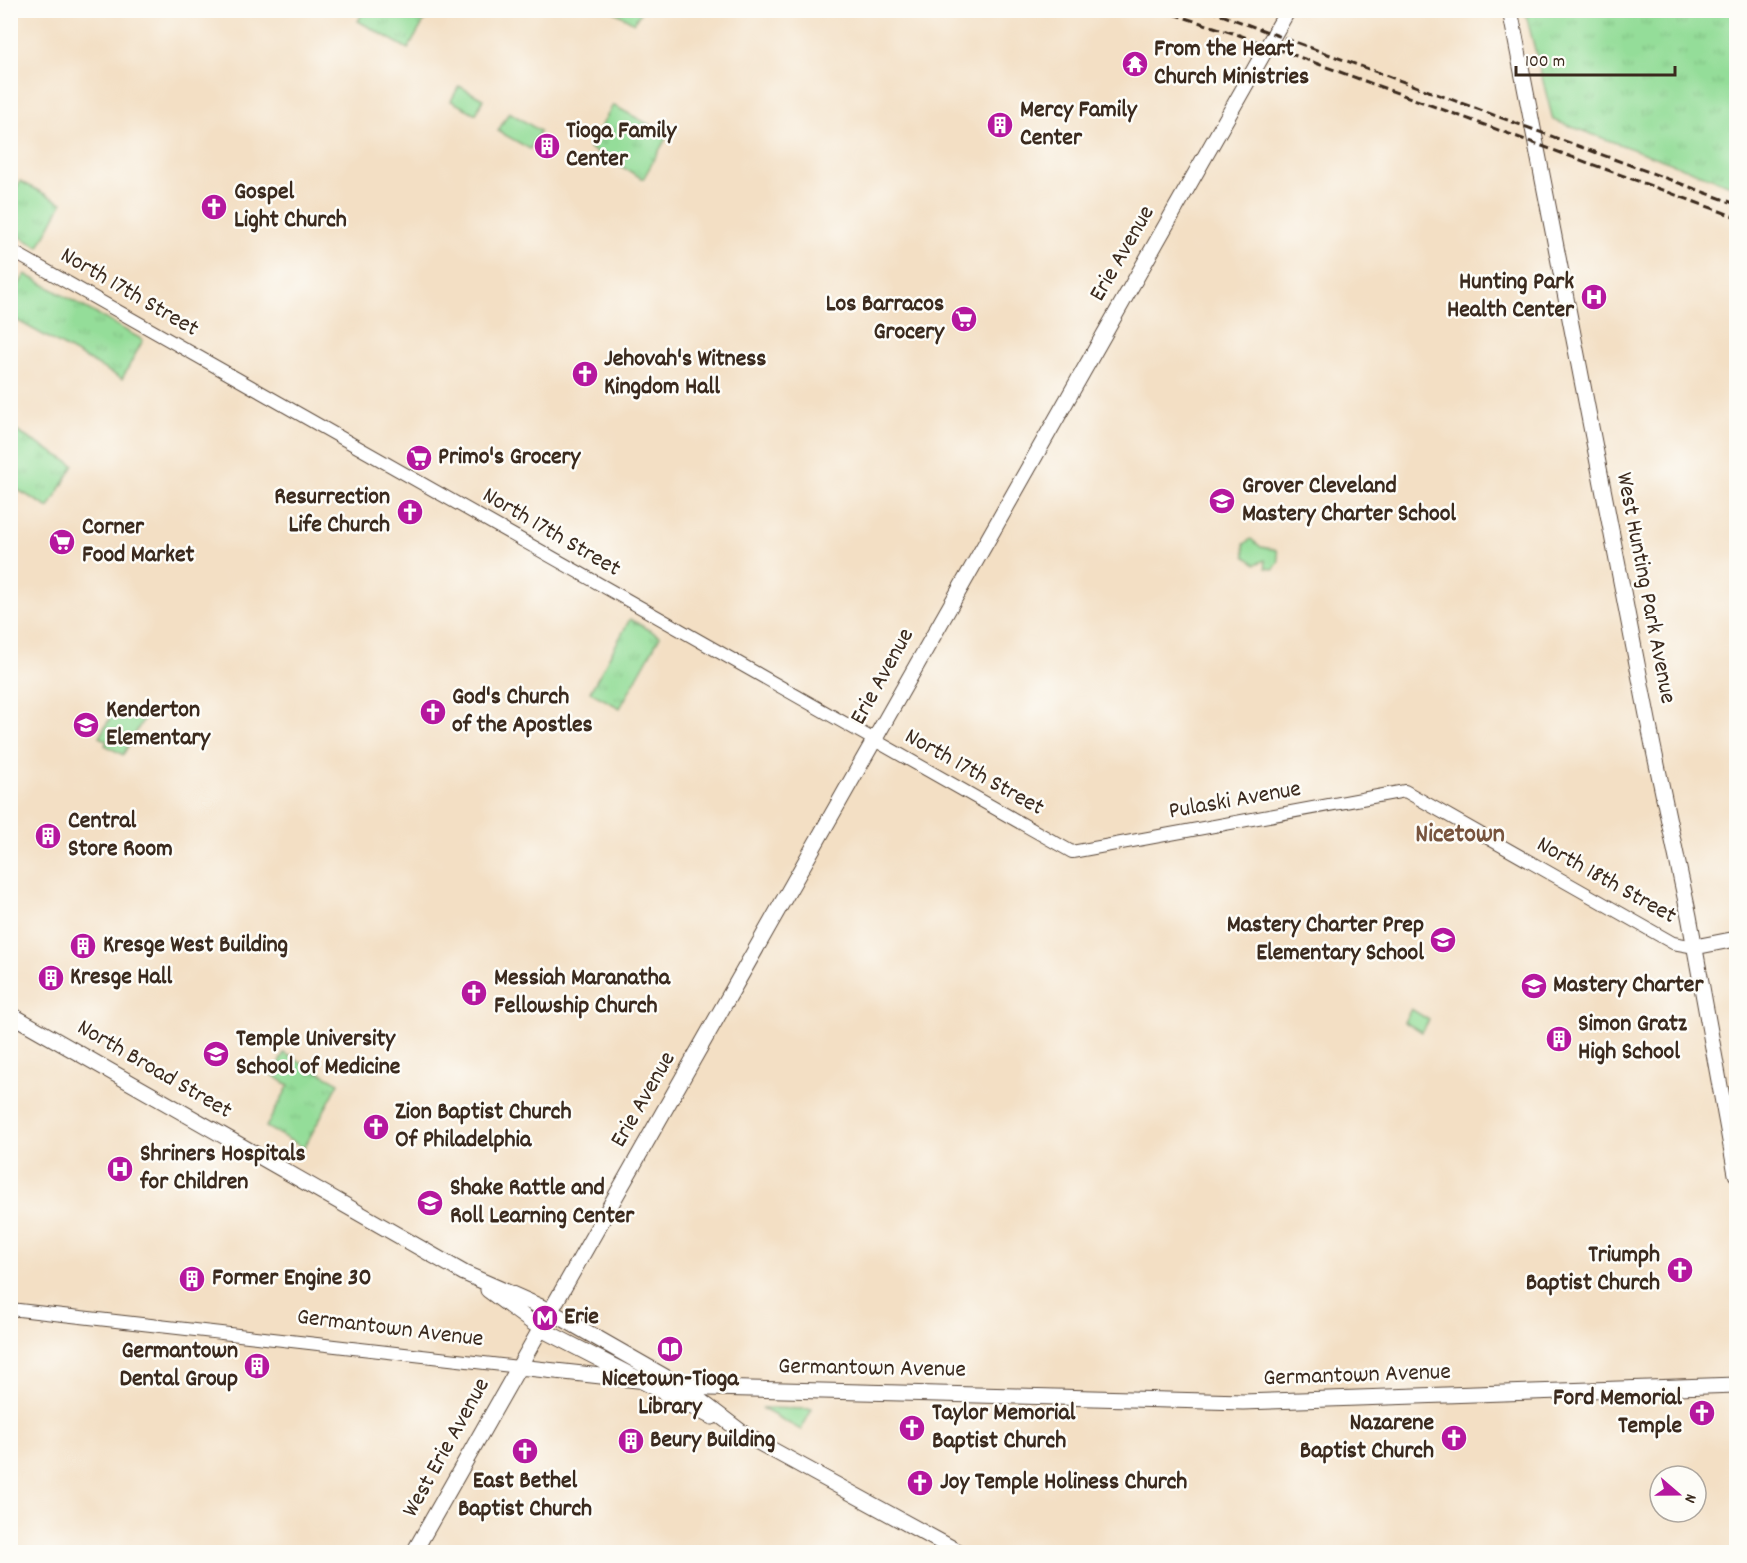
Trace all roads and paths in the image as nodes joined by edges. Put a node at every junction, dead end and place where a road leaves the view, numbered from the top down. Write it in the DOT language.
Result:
graph roads {
  1 [pos="1288,10"];
  2 [pos="1510,10"];
  3 [pos="10,249"];
  4 [pos="873,740"];
  5 [pos="1405,792"];
  6 [pos="1072,852"];
  7 [pos="1737,939"];
  8 [pos="1695,947"];
  9 [pos="10,1014"];
  10 [pos="1737,1174"];
  11 [pos="464,1273"];
  12 [pos="10,1309"];
  13 [pos="550,1311"];
  14 [pos="541,1329"];
  15 [pos="519,1366"];
  16 [pos="639,1381"];
  17 [pos="1737,1385"];
  18 [pos="681,1386"];
  19 [pos="744,1434"];
  20 [pos="414,1552"];
  21 [pos="959,1552"];
  1 -- 4 [label="main road, Erie Avenue"];
  2 -- 8 [label="main road, West Hunting Park Avenue"];
  3 -- 4 [label="street, North 17th Street"];
  4 -- 6 [label="street, North 17th Street"];
  4 -- 13 [label="main road, Erie Avenue"];
  5 -- 6 [label="street, Pulaski Avenue"];
  5 -- 8 [label="street, North 18th Street"];
  7 -- 8 [label="main road"];
  8 -- 10 [label="main road, West Hunting Park Avenue"];
  9 -- 11 [label="main road, North Broad Street"];
  11 -- 13 [label="main road, North Broad Street"];
  11 -- 14 [label="main road, North Broad Street"];
  12 -- 15 [label="street, Germantown Avenue"];
  13 -- 14 [label="main road, Erie Avenue"];
  13 -- 18 [label="main road, North Broad Street"];
  14 -- 15 [label="main road, Erie Avenue"];
  14 -- 16 [label="main road, North Broad Street"];
  15 -- 16 [label="main road, Germantown Avenue"];
  15 -- 20 [label="main road, West Erie Avenue"];
  16 -- 18 [label="main road, Germantown Avenue"];
  16 -- 19 [label="main road, North Broad Street"];
  17 -- 18 [label="main road, Germantown Avenue"];
  18 -- 19 [label="main road, North Broad Street"];
  19 -- 21 [label="main road, North Broad Street"];
}
